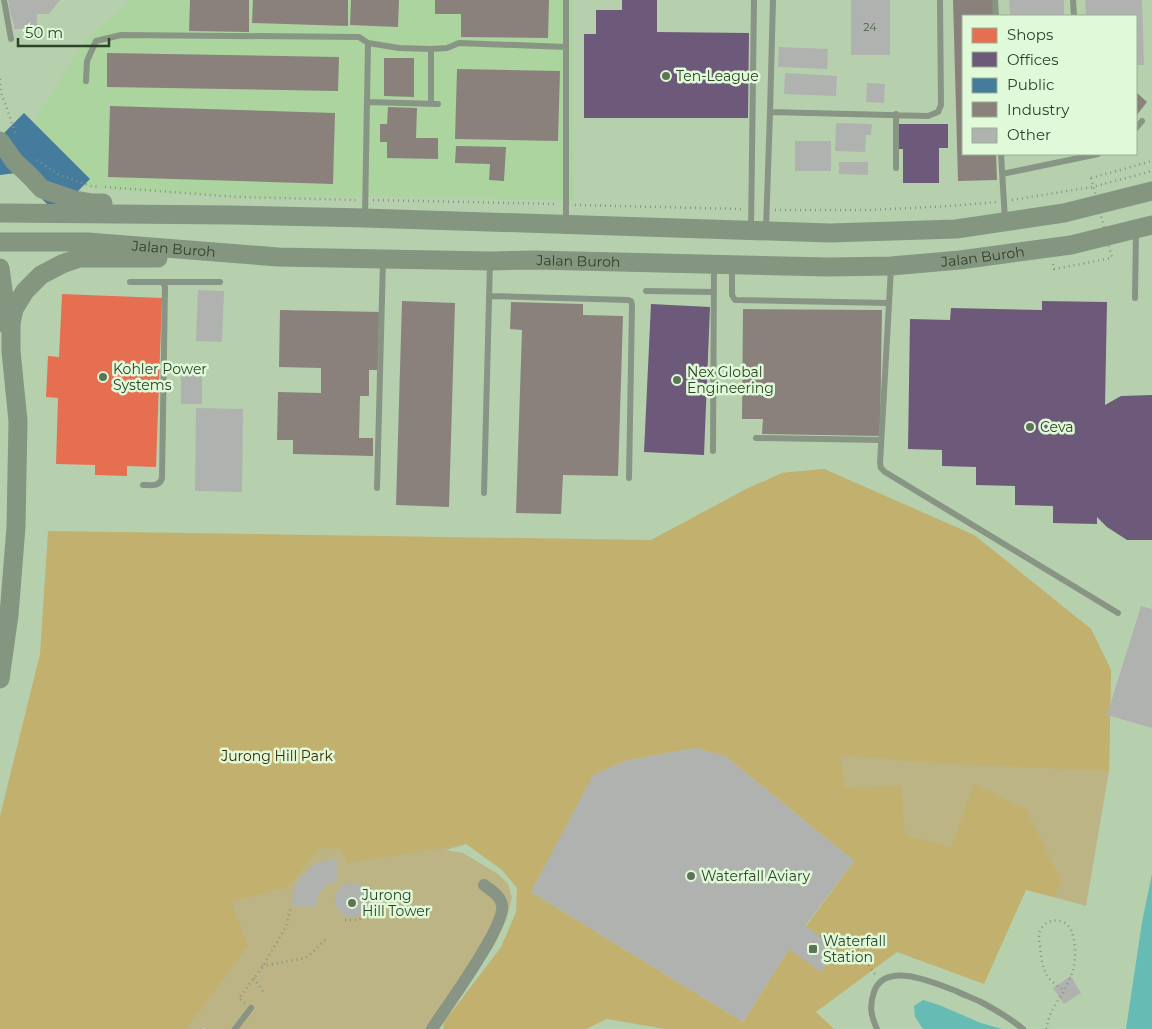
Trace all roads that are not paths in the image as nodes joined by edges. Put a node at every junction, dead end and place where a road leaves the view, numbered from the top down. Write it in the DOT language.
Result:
graph roads {
  1 [pos="4,0"];
  2 [pos="566,0"];
  3 [pos="754,0"];
  4 [pos="772,0"];
  5 [pos="940,0"];
  6 [pos="995,0"];
  7 [pos="1073,0"];
  8 [pos="996,15"];
  9 [pos="1074,15"];
  10 [pos="11,39"];
  11 [pos="368,43"];
  12 [pos="566,47"];
  13 [pos="431,49"];
  14 [pos="86,81"];
  15 [pos="367,102"];
  16 [pos="431,104"];
  17 [pos="438,104"];
  18 [pos="770,112"];
  19 [pos="896,114"];
  20 [pos="1142,121"];
  21 [pos="1137,127"];
  22 [pos="0,142"];
  23 [pos="1002,155"];
  24 [pos="1093,155"];
  25 [pos="896,168"];
  26 [pos="1002,174"];
  27 [pos="1152,191"];
  28 [pos="366,209"];
  29 [pos="0,213"];
  30 [pos="232,215"];
  31 [pos="1005,222"];
  32 [pos="566,226"];
  33 [pos="1144,227"];
  34 [pos="758,231"];
  35 [pos="0,242"];
  36 [pos="278,257"];
  37 [pos="384,259"];
  38 [pos="490,261"];
  39 [pos="723,265"];
  40 [pos="891,266"];
  41 [pos="0,268"];
  42 [pos="130,282"];
  43 [pos="163,282"];
  44 [pos="220,282"];
  45 [pos="646,291"];
  46 [pos="714,292"];
  47 [pos="489,296"];
  48 [pos="1135,298"];
  49 [pos="889,303"];
  50 [pos="11,351"];
  51 [pos="756,438"];
  52 [pos="881,440"];
  53 [pos="713,451"];
  54 [pos="629,478"];
  55 [pos="143,485"];
  56 [pos="377,488"];
  57 [pos="484,494"];
  58 [pos="1118,613"];
  59 [pos="0,679"];
  60 [pos="484,885"];
  61 [pos="251,1008"];
  62 [pos="235,1029"];
  63 [pos="432,1029"];
  64 [pos="877,1029"];
  65 [pos="1023,1029"];
  1 -- 10 [label="lane"];
  2 -- 12 [label="lane"];
  3 -- 34 [label="lane"];
  4 -- 18 [label="lane"];
  5 -- 19 [label="lane"];
  6 -- 8 [label="lane"];
  7 -- 9 [label="lane"];
  11 -- 13 [label="lane"];
  11 -- 14 [label="lane"];
  11 -- 15 [label="lane"];
  12 -- 13 [label="lane"];
  12 -- 32 [label="lane"];
  13 -- 16 [label="lane"];
  15 -- 16 [label="lane"];
  15 -- 28 [label="lane"];
  16 -- 17 [label="lane"];
  18 -- 19 [label="lane"];
  18 -- 34 [label="lane"];
  19 -- 25 [label="lane"];
  20 -- 21 [label="lane"];
  22 -- 30 [label="main road"];
  23 -- 26 [label="lane"];
  24 -- 26 [label="lane"];
  26 -- 31 [label="lane"];
  27 -- 31 [label="main road"];
  28 -- 30 [label="main road"];
  28 -- 32 [label="main road"];
  29 -- 30 [label="main road"];
  31 -- 34 [label="main road"];
  32 -- 34 [label="main road"];
  33 -- 40 [label="main road, Jalan Buroh"];
  33 -- 48 [label="lane"];
  35 -- 36 [label="main road, Jalan Buroh"];
  36 -- 37 [label="main road, Jalan Buroh"];
  36 -- 50 [label="main road"];
  37 -- 38 [label="main road, Jalan Buroh"];
  37 -- 56 [label="lane"];
  38 -- 39 [label="main road, Jalan Buroh"];
  38 -- 47 [label="lane"];
  39 -- 40 [label="main road, Jalan Buroh"];
  39 -- 46 [label="lane"];
  39 -- 49 [label="lane"];
  40 -- 49 [label="lane"];
  41 -- 50 [label="main road"];
  42 -- 43 [label="lane"];
  43 -- 44 [label="lane"];
  43 -- 55 [label="lane"];
  45 -- 46 [label="lane"];
  46 -- 53 [label="lane"];
  47 -- 54 [label="lane"];
  47 -- 57 [label="lane"];
  49 -- 52 [label="lane"];
  50 -- 59 [label="main road"];
  51 -- 52 [label="lane"];
  52 -- 58 [label="lane"];
  60 -- 63 [label="street"];
  61 -- 62 [label="lane"];
  64 -- 65 [label="lane"];
}
